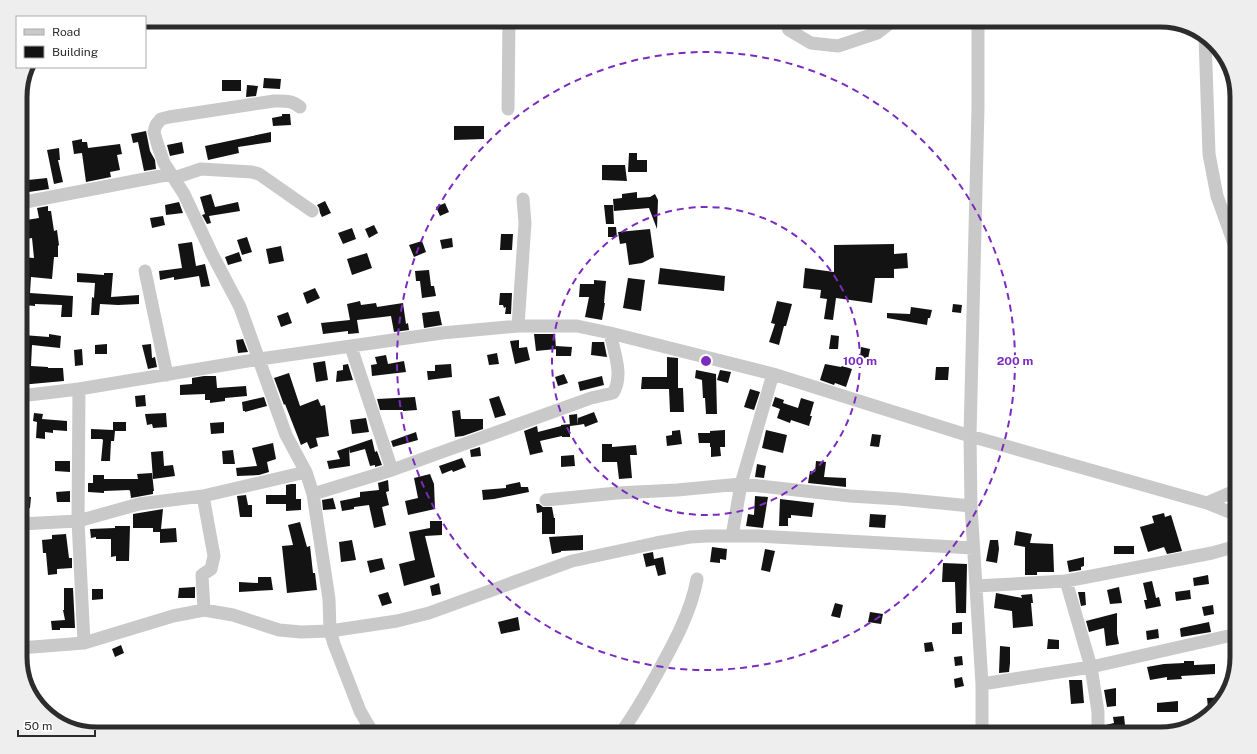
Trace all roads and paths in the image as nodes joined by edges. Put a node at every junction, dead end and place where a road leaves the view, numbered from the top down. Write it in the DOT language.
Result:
graph roads {
  1 [pos="509,27"];
  2 [pos="788,27"];
  3 [pos="885,27"];
  4 [pos="978,27"];
  5 [pos="1205,44"];
  6 [pos="300,107"];
  7 [pos="508,109"];
  8 [pos="173,176"];
  9 [pos="523,199"];
  10 [pos="27,202"];
  11 [pos="312,210"];
  12 [pos="1230,232"];
  13 [pos="146,271"];
  14 [pos="518,326"];
  15 [pos="610,333"];
  16 [pos="351,347"];
  17 [pos="260,359"];
  18 [pos="773,374"];
  19 [pos="167,375"];
  20 [pos="79,388"];
  21 [pos="27,395"];
  22 [pos="970,436"];
  23 [pos="392,470"];
  24 [pos="306,472"];
  25 [pos="741,484"];
  26 [pos="1230,493"];
  27 [pos="313,494"];
  28 [pos="203,496"];
  29 [pos="546,500"];
  30 [pos="1207,503"];
  31 [pos="971,506"];
  32 [pos="1230,512"];
  33 [pos="78,521"];
  34 [pos="27,524"];
  35 [pos="732,536"];
  36 [pos="973,548"];
  37 [pos="1230,548"];
  38 [pos="697,579"];
  39 [pos="1066,581"];
  40 [pos="976,586"];
  41 [pos="204,610"];
  42 [pos="330,631"];
  43 [pos="1230,636"];
  44 [pos="84,644"];
  45 [pos="27,648"];
  46 [pos="1091,667"];
  47 [pos="982,684"];
  48 [pos="369,727"];
  49 [pos="625,727"];
  50 [pos="982,727"];
  51 [pos="1098,727"];
  1 -- 7 [label="street"];
  2 -- 3 [label="street"];
  4 -- 22 [label="street"];
  5 -- 12 [label="street"];
  6 -- 8 [label="street"];
  8 -- 10 [label="street"];
  8 -- 11 [label="street"];
  8 -- 17 [label="street"];
  9 -- 14 [label="street"];
  13 -- 19 [label="street"];
  14 -- 15 [label="street"];
  14 -- 16 [label="street"];
  15 -- 18 [label="street"];
  15 -- 23 [label="street"];
  16 -- 17 [label="street"];
  16 -- 23 [label="street"];
  17 -- 19 [label="street"];
  17 -- 24 [label="street"];
  18 -- 22 [label="street"];
  18 -- 25 [label="street"];
  19 -- 20 [label="street"];
  20 -- 21 [label="street"];
  20 -- 33 [label="street"];
  22 -- 30 [label="street"];
  22 -- 31 [label="street"];
  23 -- 27 [label="street"];
  24 -- 27 [label="street"];
  24 -- 28 [label="street"];
  25 -- 29 [label="street"];
  25 -- 31 [label="street"];
  25 -- 35 [label="street"];
  26 -- 30 [label="street"];
  27 -- 42 [label="street"];
  28 -- 33 [label="street"];
  28 -- 41 [label="street"];
  30 -- 32 [label="street"];
  31 -- 36 [label="street"];
  33 -- 34 [label="street"];
  33 -- 44 [label="street"];
  35 -- 36 [label="street"];
  35 -- 42 [label="street"];
  36 -- 40 [label="street"];
  37 -- 39 [label="street"];
  38 -- 49 [label="street"];
  39 -- 40 [label="street"];
  39 -- 46 [label="street"];
  40 -- 47 [label="street"];
  41 -- 42 [label="street"];
  41 -- 44 [label="street"];
  42 -- 48 [label="street"];
  43 -- 46 [label="street"];
  44 -- 45 [label="street"];
  46 -- 47 [label="street"];
  46 -- 51 [label="street"];
  47 -- 50 [label="street"];
}
